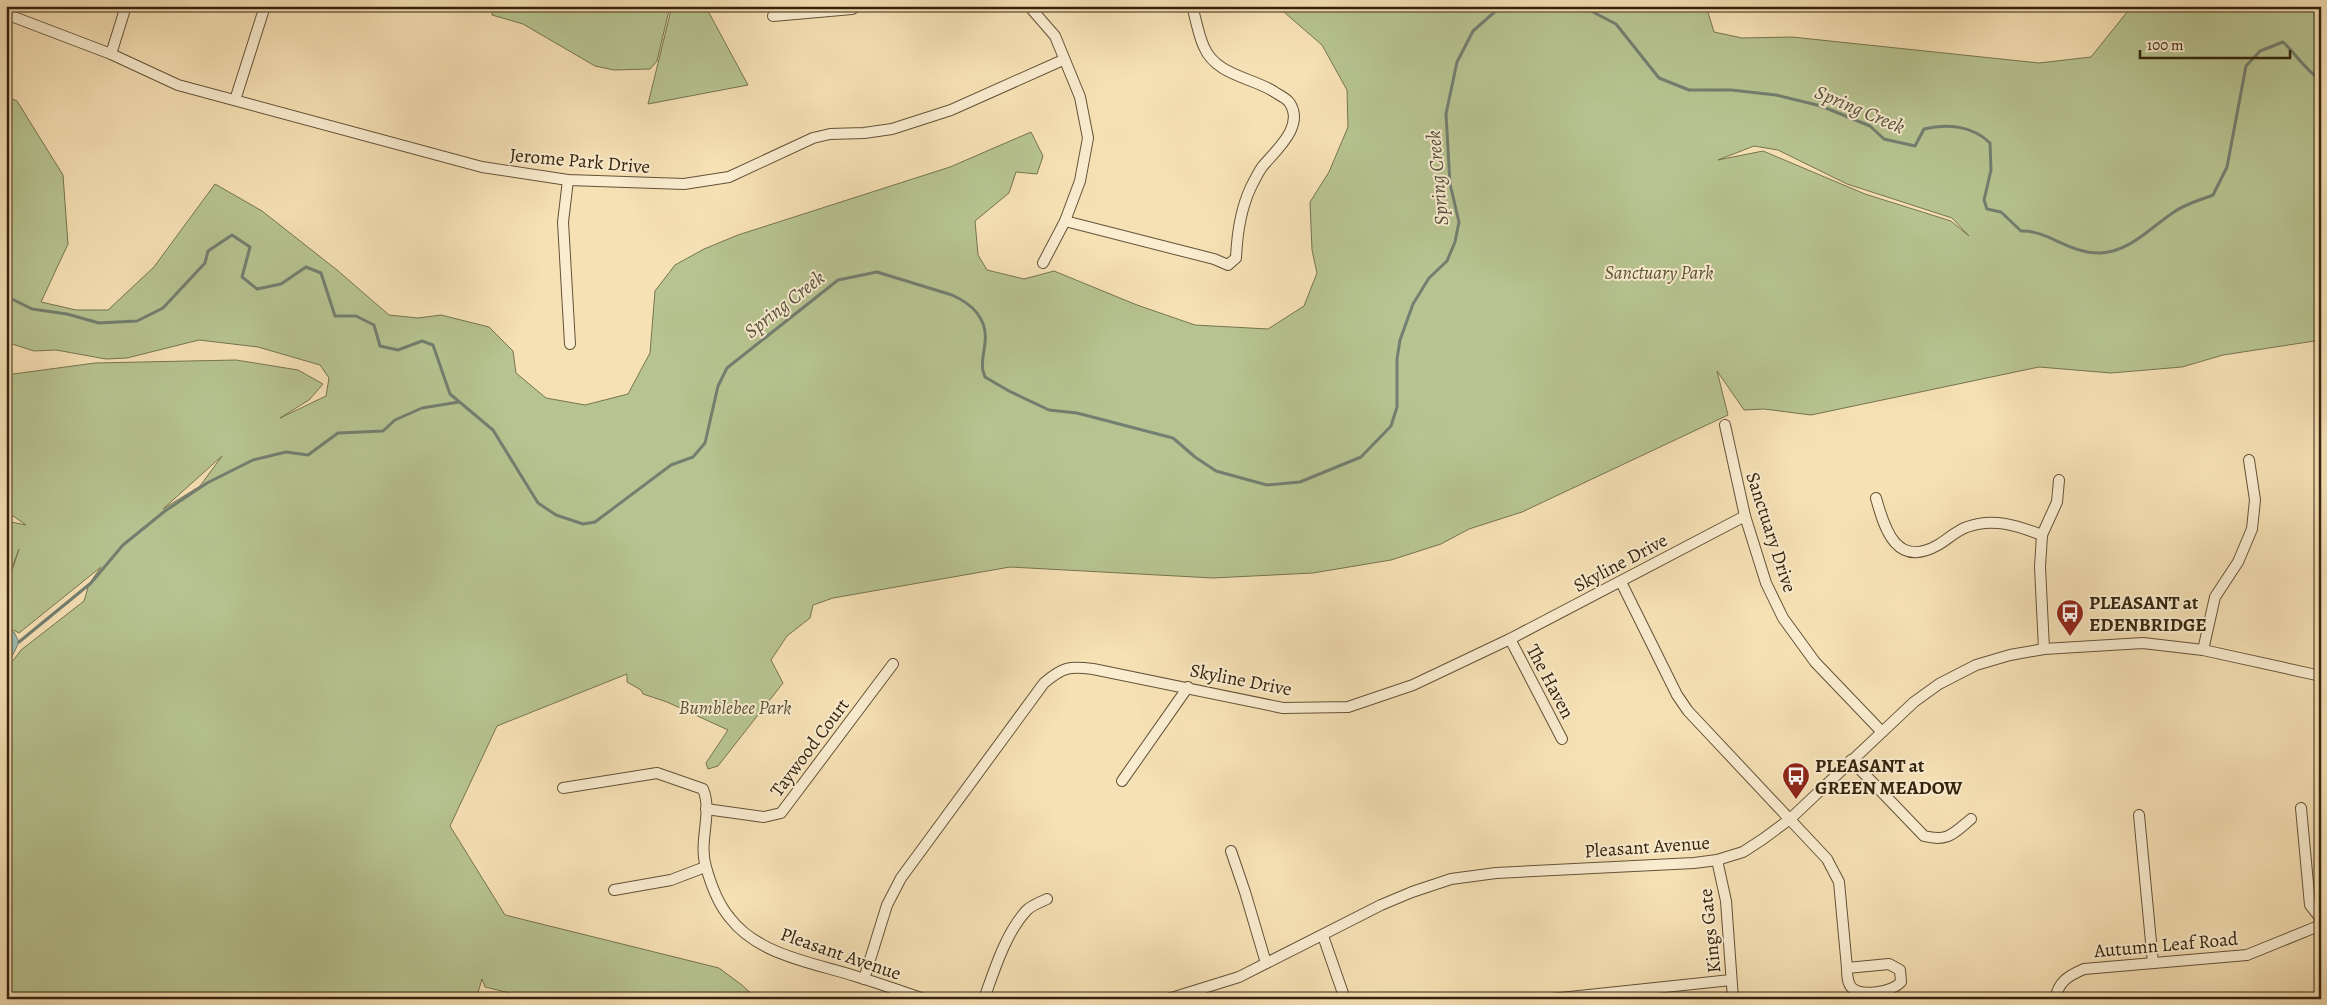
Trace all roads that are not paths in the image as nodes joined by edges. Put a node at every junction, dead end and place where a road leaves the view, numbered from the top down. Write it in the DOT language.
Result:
graph roads {
  1 [pos="126,6"];
  2 [pos="265,6"];
  3 [pos="857,6"];
  4 [pos="1029,6"];
  5 [pos="1192,6"];
  6 [pos="6,14"];
  7 [pos="773,16"];
  8 [pos="111,54"];
  9 [pos="1063,60"];
  10 [pos="235,100"];
  11 [pos="568,180"];
  12 [pos="1064,221"];
  13 [pos="1043,263"];
  14 [pos="570,344"];
  15 [pos="1725,425"];
  16 [pos="2249,460"];
  17 [pos="2058,480"];
  18 [pos="1876,498"];
  19 [pos="1744,516"];
  20 [pos="2042,535"];
  21 [pos="1621,582"];
  22 [pos="1510,639"];
  23 [pos="2044,649"];
  24 [pos="2204,650"];
  25 [pos="893,664"];
  26 [pos="2321,676"];
  27 [pos="1188,687"];
  28 [pos="1882,732"];
  29 [pos="1562,739"];
  30 [pos="1851,760"];
  31 [pos="1122,782"];
  32 [pos="563,788"];
  33 [pos="707,805"];
  34 [pos="2300,808"];
  35 [pos="2139,815"];
  36 [pos="1790,819"];
  37 [pos="1971,819"];
  38 [pos="1231,851"];
  39 [pos="1717,860"];
  40 [pos="705,867"];
  41 [pos="614,890"];
  42 [pos="1048,898"];
  43 [pos="2321,919"];
  44 [pos="2321,924"];
  45 [pos="1323,936"];
  46 [pos="1266,963"];
  47 [pos="2153,963"];
  48 [pos="1846,968"];
  49 [pos="864,978"];
  50 [pos="1731,980"];
  51 [pos="924,999"];
  52 [pos="984,999"];
  53 [pos="1168,999"];
  54 [pos="1345,999"];
  55 [pos="1551,999"];
  56 [pos="1733,999"];
  57 [pos="2055,999"];
  1 -- 8 [label="street"];
  2 -- 10 [label="street"];
  3 -- 7 [label="street"];
  4 -- 9 [label="street"];
  5 -- 12 [label="street"];
  6 -- 8 [label="street, Jerome Park Drive"];
  8 -- 10 [label="street, Jerome Park Drive"];
  9 -- 11 [label="street, Jerome Park Drive"];
  9 -- 12 [label="street"];
  10 -- 11 [label="street, Jerome Park Drive"];
  11 -- 14 [label="street"];
  12 -- 13 [label="street"];
  15 -- 19 [label="street, Sanctuary Drive"];
  16 -- 24 [label="street"];
  17 -- 20 [label="street"];
  18 -- 20 [label="street"];
  19 -- 21 [label="street, Skyline Drive"];
  19 -- 28 [label="street, Sanctuary Drive"];
  20 -- 23 [label="street"];
  21 -- 22 [label="street, Skyline Drive"];
  21 -- 36 [label="street"];
  22 -- 27 [label="street, Skyline Drive"];
  22 -- 29 [label="street, The Haven"];
  23 -- 24 [label="street, Pleasant Avenue"];
  23 -- 28 [label="street, Pleasant Avenue"];
  24 -- 26 [label="street, Pleasant Avenue"];
  25 -- 33 [label="street, Taywood Court"];
  27 -- 31 [label="street"];
  27 -- 49 [label="street, Skyline Drive"];
  28 -- 30 [label="street, Pleasant Avenue"];
  30 -- 36 [label="street, Pleasant Avenue"];
  30 -- 37 [label="street"];
  32 -- 33 [label="street"];
  33 -- 40 [label="street, Pleasant Avenue"];
  34 -- 43 [label="street"];
  35 -- 47 [label="street"];
  36 -- 39 [label="street, Pleasant Avenue"];
  36 -- 48 [label="street"];
  38 -- 46 [label="street"];
  39 -- 45 [label="street, Pleasant Avenue"];
  39 -- 50 [label="street, Kings Gate"];
  40 -- 41 [label="street"];
  40 -- 49 [label="street, Pleasant Avenue"];
  42 -- 52 [label="street"];
  44 -- 47 [label="street, Autumn Leaf Road"];
  45 -- 46 [label="street, Pleasant Avenue"];
  45 -- 54 [label="street"];
  46 -- 53 [label="street, Pleasant Avenue"];
  47 -- 57 [label="street, Autumn Leaf Road"];
  48 -- 48 [label="street"];
  49 -- 51 [label="street, Pleasant Avenue"];
  50 -- 55 [label="street"];
  50 -- 56 [label="street, Kings Gate"];
}
